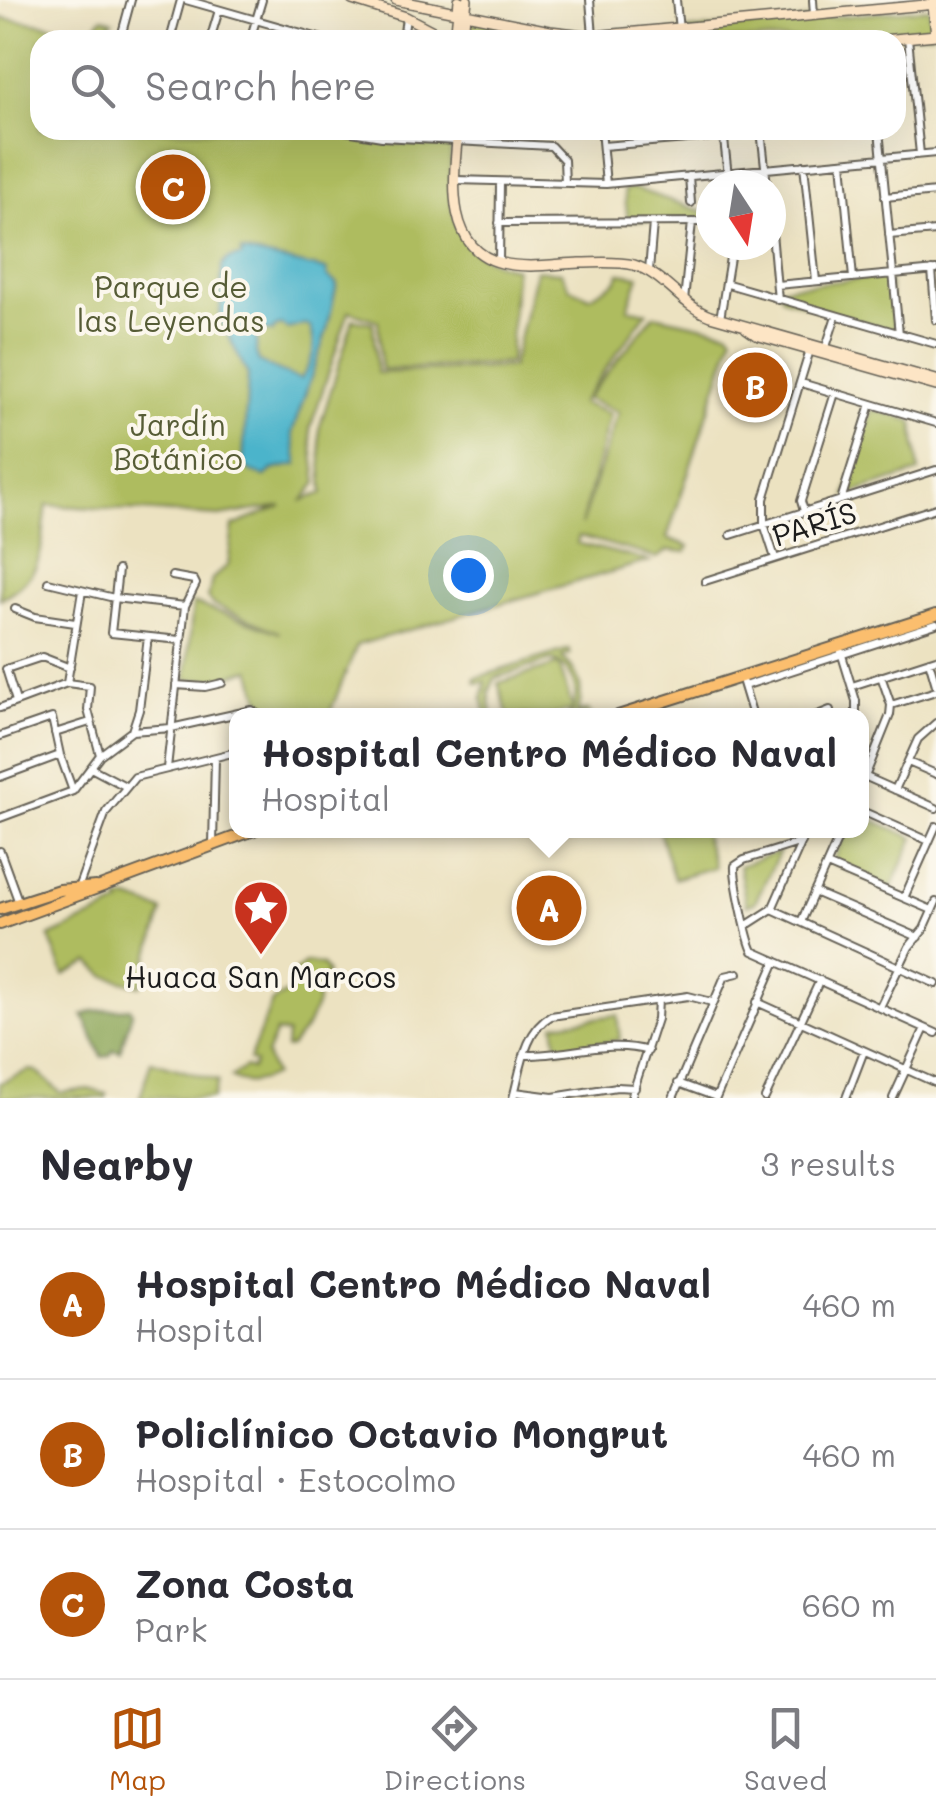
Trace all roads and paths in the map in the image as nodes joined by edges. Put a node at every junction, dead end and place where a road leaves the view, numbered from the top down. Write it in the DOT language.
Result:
graph roads {
  1 [pos="131,0"];
  2 [pos="184,0"];
  3 [pos="262,0"];
  4 [pos="352,0"];
  5 [pos="396,0"];
  6 [pos="463,0"];
  7 [pos="590,0"];
  8 [pos="676,0"];
  9 [pos="813,0"];
  10 [pos="934,3"];
  11 [pos="219,10"];
  12 [pos="462,14"];
  13 [pos="814,15"];
  14 [pos="406,17"];
  15 [pos="256,20"];
  16 [pos="679,28"];
  17 [pos="124,30"];
  18 [pos="174,30"];
  19 [pos="213,30"];
  20 [pos="253,30"];
  21 [pos="293,30"];
  22 [pos="404,30"];
  23 [pos="434,30"];
  24 [pos="458,30"];
  25 [pos="558,30"];
  26 [pos="593,30"];
  27 [pos="658,30"];
  28 [pos="936,35"];
  29 [pos="908,38"];
  30 [pos="458,140"];
  31 [pos="492,140"];
  32 [pos="602,140"];
  33 [pos="658,140"];
  34 [pos="724,140"];
  35 [pos="762,140"];
  36 [pos="880,140"];
  37 [pos="505,142"];
  38 [pos="603,146"];
  39 [pos="936,153"];
  40 [pos="920,154"];
  41 [pos="882,158"];
  42 [pos="842,162"];
  43 [pos="804,165"];
  44 [pos="766,169"];
  45 [pos="728,170"];
  46 [pos="753,170"];
  47 [pos="696,175"];
  48 [pos="688,176"];
  49 [pos="456,180"];
  50 [pos="500,182"];
  51 [pos="565,184"];
  52 [pos="606,184"];
  53 [pos="936,192"];
  54 [pos="885,197"];
  55 [pos="691,203"];
  56 [pos="653,222"];
  57 [pos="692,222"];
  58 [pos="696,222"];
  59 [pos="499,223"];
  60 [pos="936,231"];
  61 [pos="889,235"];
  62 [pos="730,260"];
  63 [pos="775,260"];
  64 [pos="499,262"];
  65 [pos="934,270"];
  66 [pos="649,272"];
  67 [pos="892,274"];
  68 [pos="853,278"];
  69 [pos="816,282"];
  70 [pos="728,284"];
  71 [pos="777,285"];
  72 [pos="778,300"];
  73 [pos="684,301"];
  74 [pos="836,316"];
  75 [pos="720,319"];
  76 [pos="936,320"];
  77 [pos="898,334"];
  78 [pos="936,344"];
  79 [pos="811,347"];
  80 [pos="824,351"];
  81 [pos="801,383"];
  82 [pos="936,383"];
  83 [pos="835,393"];
  84 [pos="871,404"];
  85 [pos="936,422"];
  86 [pos="936,470"];
  87 [pos="841,500"];
  88 [pos="936,508"];
  89 [pos="804,512"];
  90 [pos="764,524"];
  91 [pos="732,534"];
  92 [pos="775,558"];
  93 [pos="118,570"];
  94 [pos="172,576"];
  95 [pos="705,580"];
  96 [pos="48,582"];
  97 [pos="82,591"];
  98 [pos="114,598"];
  99 [pos="185,606"];
  100 [pos="14,610"];
  101 [pos="936,615"];
  102 [pos="75,623"];
  103 [pos="936,624"];
  104 [pos="148,636"];
  105 [pos="180,640"];
  106 [pos="840,650"];
  107 [pos="932,660"];
  108 [pos="70,668"];
  109 [pos="4,670"];
  110 [pos="881,676"];
  111 [pos="742,681"];
  112 [pos="68,682"];
  113 [pos="222,683"];
  114 [pos="176,684"];
  115 [pos="852,686"];
  116 [pos="936,688"];
  117 [pos="16,701"];
  118 [pos="891,705"];
  119 [pos="0,708"];
  120 [pos="646,708"];
  121 [pos="750,708"];
  122 [pos="855,708"];
  123 [pos="229,718"];
  124 [pos="90,722"];
  125 [pos="936,723"];
  126 [pos="171,728"];
  127 [pos="132,731"];
  128 [pos="55,733"];
  129 [pos="0,736"];
  130 [pos="229,754"];
  131 [pos="100,755"];
  132 [pos="60,756"];
  133 [pos="215,758"];
  134 [pos="908,762"];
  135 [pos="869,765"];
  136 [pos="91,768"];
  137 [pos="167,768"];
  138 [pos="936,774"];
  139 [pos="0,778"];
  140 [pos="869,779"];
  141 [pos="124,786"];
  142 [pos="73,790"];
  143 [pos="894,790"];
  144 [pos="936,808"];
  145 [pos="869,814"];
  146 [pos="0,818"];
  147 [pos="936,826"];
  148 [pos="231,838"];
  149 [pos="804,838"];
  150 [pos="838,838"];
  151 [pos="929,841"];
  152 [pos="802,842"];
  153 [pos="213,844"];
  154 [pos="1,857"];
  155 [pos="826,865"];
  156 [pos="101,887"];
  157 [pos="78,888"];
  158 [pos="51,892"];
  159 [pos="814,892"];
  160 [pos="904,898"];
  161 [pos="19,903"];
  162 [pos="57,904"];
  163 [pos="934,906"];
  164 [pos="0,909"];
  165 [pos="772,909"];
  166 [pos="801,922"];
  167 [pos="0,924"];
  168 [pos="747,925"];
  169 [pos="918,936"];
  170 [pos="776,961"];
  171 [pos="898,967"];
  172 [pos="738,973"];
  173 [pos="820,980"];
  174 [pos="936,984"];
  175 [pos="658,1000"];
  176 [pos="712,1002"];
  177 [pos="757,1002"];
  178 [pos="880,1007"];
  179 [pos="799,1022"];
  180 [pos="924,1028"];
  181 [pos="936,1033"];
  182 [pos="648,1051"];
  183 [pos="864,1051"];
  184 [pos="526,1055"];
  185 [pos="906,1068"];
  186 [pos="678,1083"];
  187 [pos="936,1083"];
  188 [pos="635,1088"];
  189 [pos="598,1094"];
  190 [pos="514,1095"];
  191 [pos="716,1097"];
  192 [pos="553,1098"];
  193 [pos="631,1098"];
  194 [pos="673,1098"];
  195 [pos="765,1098"];
  196 [pos="846,1098"];
  197 [pos="893,1098"];
  1 -- 17 [label="street"];
  2 -- 11 [label="street"];
  2 -- 18 [label="street"];
  3 -- 15 [label="street"];
  4 -- 14 [label="main road"];
  5 -- 12 [label="main road"];
  6 -- 12 [label="main road"];
  7 -- 26 [label="street"];
  8 -- 16 [label="street"];
  9 -- 13 [label="street"];
  10 -- 13 [label="main road"];
  10 -- 28 [label="main road"];
  11 -- 15 [label="street"];
  11 -- 19 [label="street"];
  12 -- 24 [label="main road"];
  12 -- 25 [label="main road"];
  13 -- 16 [label="main road"];
  14 -- 22 [label="street"];
  14 -- 23 [label="main road"];
  15 -- 20 [label="street"];
  15 -- 21 [label="street"];
  16 -- 27 [label="main road"];
  28 -- 29 [label="main road"];
  29 -- 40 [label="street"];
  30 -- 49 [label="main road"];
  31 -- 37 [label="street"];
  32 -- 38 [label="street"];
  33 -- 38 [label="street"];
  34 -- 45 [label="street"];
  35 -- 44 [label="street"];
  36 -- 41 [label="street"];
  37 -- 51 [label="street"];
  38 -- 52 [label="street"];
  39 -- 40 [label="street"];
  40 -- 41 [label="street"];
  41 -- 42 [label="street"];
  41 -- 54 [label="street"];
  42 -- 43 [label="street"];
  42 -- 68 [label="street"];
  43 -- 44 [label="street"];
  43 -- 69 [label="street"];
  44 -- 46 [label="street"];
  47 -- 48 [label="street"];
  48 -- 52 [label="street"];
  48 -- 55 [label="street"];
  49 -- 50 [label="street"];
  49 -- 64 [label="main road"];
  50 -- 51 [label="street"];
  50 -- 59 [label="street"];
  51 -- 52 [label="street"];
  53 -- 54 [label="street"];
  54 -- 61 [label="street"];
  56 -- 57 [label="street"];
  56 -- 59 [label="street"];
  56 -- 66 [label="street"];
  57 -- 58 [label="street"];
  57 -- 73 [label="street"];
  59 -- 64 [label="street"];
  60 -- 61 [label="street"];
  61 -- 67 [label="street"];
  62 -- 70 [label="street"];
  63 -- 71 [label="street"];
  64 -- 66 [label="main road"];
  65 -- 67 [label="street"];
  65 -- 76 [label="street"];
  66 -- 73 [label="main road"];
  67 -- 68 [label="street"];
  67 -- 77 [label="street"];
  68 -- 69 [label="street"];
  69 -- 71 [label="street"];
  70 -- 72 [label="street"];
  70 -- 75 [label="street"];
  71 -- 72 [label="street"];
  72 -- 74 [label="street"];
  73 -- 75 [label="main road"];
  74 -- 77 [label="street"];
  74 -- 80 [label="street"];
  75 -- 79 [label="main road"];
  77 -- 78 [label="street"];
  79 -- 80 [label="main road"];
  79 -- 81 [label="street"];
  80 -- 82 [label="main road"];
  81 -- 83 [label="street"];
  81 -- 90 [label="street"];
  83 -- 84 [label="street"];
  83 -- 89 [label="street"];
  84 -- 85 [label="street"];
  84 -- 87 [label="street"];
  86 -- 87 [label="street"];
  87 -- 89 [label="street"];
  88 -- 92 [label="street, PARÍS"];
  89 -- 90 [label="street"];
  90 -- 91 [label="street"];
  90 -- 92 [label="street"];
  92 -- 95 [label="street, PARÍS"];
  93 -- 98 [label="street"];
  94 -- 99 [label="street"];
  96 -- 97 [label="street"];
  97 -- 98 [label="street"];
  97 -- 102 [label="street"];
  98 -- 99 [label="street"];
  98 -- 104 [label="street"];
  99 -- 105 [label="street"];
  100 -- 102 [label="street"];
  101 -- 106 [label="main road"];
  102 -- 108 [label="street"];
  103 -- 106 [label="street"];
  104 -- 105 [label="street"];
  104 -- 127 [label="street"];
  105 -- 114 [label="street"];
  106 -- 111 [label="main road"];
  106 -- 115 [label="street"];
  107 -- 110 [label="street"];
  107 -- 116 [label="street"];
  108 -- 109 [label="street"];
  108 -- 112 [label="street"];
  109 -- 117 [label="street"];
  110 -- 115 [label="street"];
  110 -- 118 [label="street"];
  111 -- 120 [label="main road"];
  111 -- 121 [label="street"];
  112 -- 117 [label="street"];
  112 -- 124 [label="street"];
  113 -- 114 [label="street"];
  114 -- 126 [label="street"];
  115 -- 122 [label="street"];
  116 -- 118 [label="street"];
  117 -- 119 [label="street"];
  118 -- 135 [label="street"];
  123 -- 126 [label="street"];
  124 -- 128 [label="street"];
  124 -- 131 [label="street"];
  125 -- 134 [label="street"];
  126 -- 127 [label="street"];
  126 -- 137 [label="street"];
  127 -- 131 [label="street"];
  128 -- 129 [label="street"];
  128 -- 132 [label="street"];
  130 -- 133 [label="street"];
  131 -- 136 [label="street"];
  132 -- 139 [label="street"];
  132 -- 142 [label="street"];
  133 -- 137 [label="street"];
  133 -- 153 [label="street"];
  134 -- 138 [label="street"];
  134 -- 143 [label="street"];
  136 -- 141 [label="street"];
  136 -- 142 [label="street"];
  137 -- 141 [label="street"];
  140 -- 143 [label="street"];
  141 -- 157 [label="street"];
  142 -- 146 [label="street"];
  143 -- 144 [label="street"];
  145 -- 151 [label="street"];
  147 -- 151 [label="street"];
  148 -- 153 [label="main road"];
  149 -- 152 [label="street"];
  150 -- 155 [label="street"];
  151 -- 160 [label="street"];
  152 -- 165 [label="street"];
  152 -- 168 [label="street"];
  153 -- 156 [label="main road"];
  154 -- 161 [label="street"];
  155 -- 159 [label="street"];
  155 -- 160 [label="street"];
  156 -- 157 [label="main road"];
  156 -- 162 [label="main road"];
  157 -- 158 [label="main road"];
  158 -- 161 [label="main road"];
  158 -- 162 [label="main road"];
  159 -- 166 [label="street"];
  159 -- 169 [label="street"];
  160 -- 163 [label="street"];
  161 -- 164 [label="main road"];
  162 -- 167 [label="main road"];
  163 -- 169 [label="street"];
  165 -- 166 [label="street"];
  165 -- 168 [label="street"];
  166 -- 171 [label="street"];
  168 -- 170 [label="street"];
  169 -- 171 [label="street"];
  170 -- 173 [label="street"];
  170 -- 177 [label="street"];
  171 -- 174 [label="street"];
  171 -- 178 [label="street"];
  172 -- 176 [label="street"];
  173 -- 178 [label="street"];
  173 -- 179 [label="street"];
  175 -- 176 [label="street"];
  175 -- 182 [label="street"];
  175 -- 184 [label="street"];
  176 -- 186 [label="street"];
  177 -- 179 [label="street"];
  177 -- 191 [label="street"];
  178 -- 180 [label="street"];
  179 -- 183 [label="street"];
  179 -- 195 [label="street"];
  180 -- 181 [label="street"];
  180 -- 185 [label="street"];
  182 -- 184 [label="street"];
  182 -- 188 [label="street"];
  183 -- 185 [label="street"];
  183 -- 196 [label="street"];
  184 -- 190 [label="street"];
  185 -- 187 [label="street"];
  185 -- 197 [label="street"];
  186 -- 191 [label="street"];
  186 -- 194 [label="street"];
  188 -- 189 [label="street"];
  188 -- 193 [label="street"];
  189 -- 192 [label="street"];
  190 -- 192 [label="street"];
}
